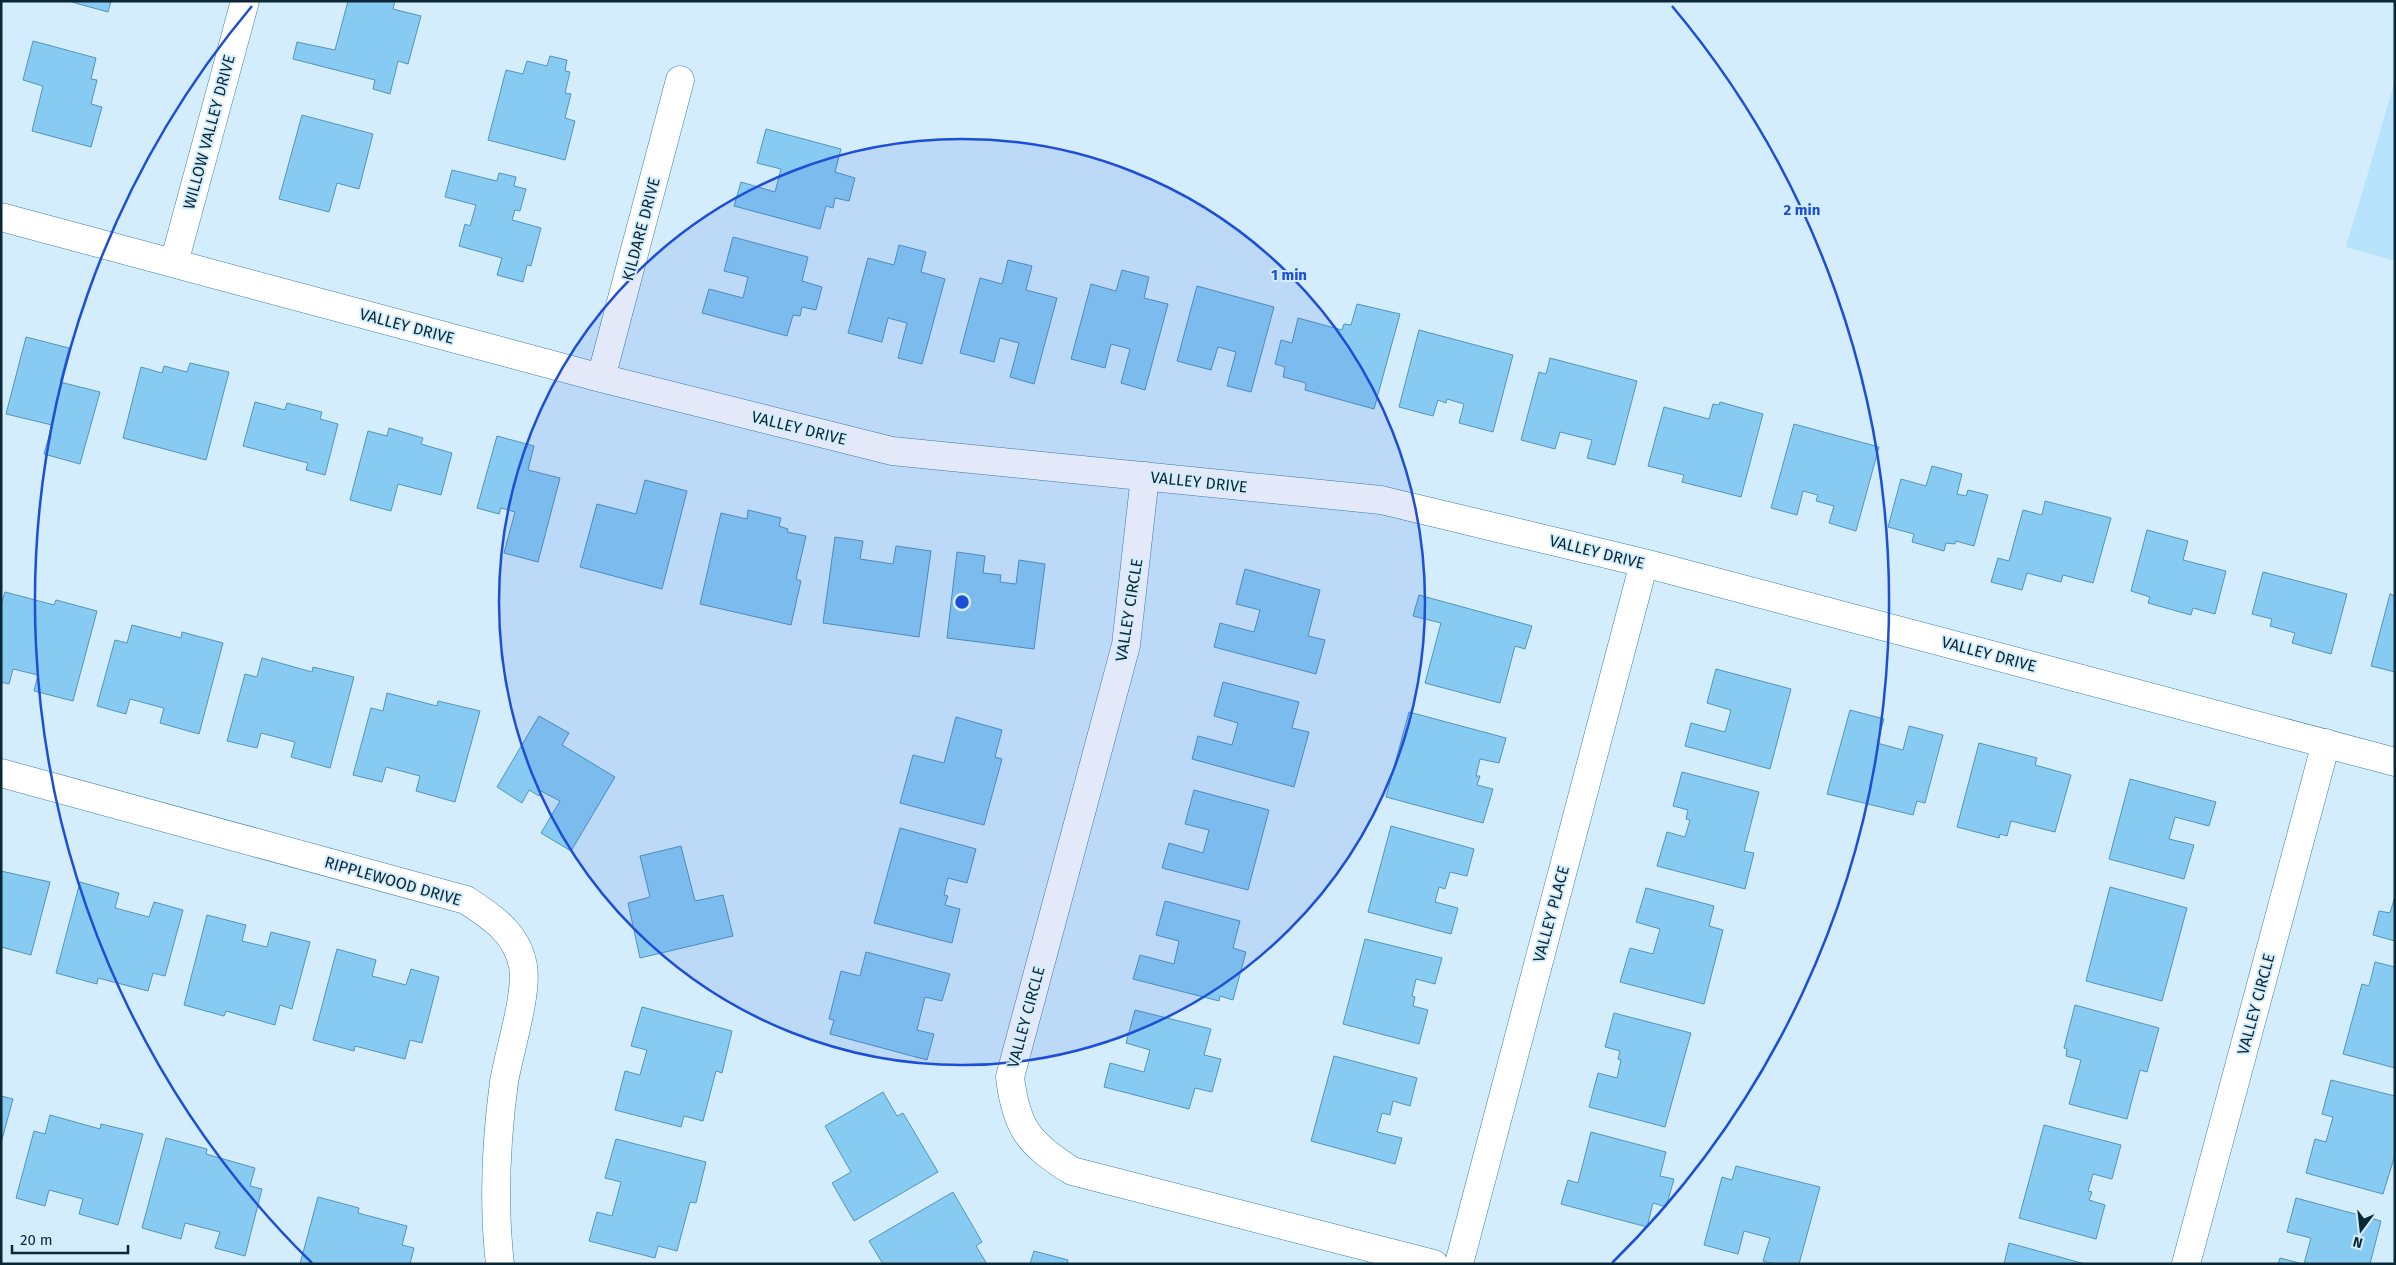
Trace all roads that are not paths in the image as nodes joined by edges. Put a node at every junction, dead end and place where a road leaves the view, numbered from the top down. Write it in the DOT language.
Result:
graph roads {
  1 [pos="245,1"];
  2 [pos="680,80"];
  3 [pos="1,217"];
  4 [pos="174,263"];
  5 [pos="601,378"];
  6 [pos="1145,476"];
  7 [pos="1644,563"];
  8 [pos="2326,743"];
  9 [pos="2395,762"];
  10 [pos="1,773"];
  11 [pos="500,1264"];
  12 [pos="1434,1264"];
  13 [pos="1459,1264"];
  14 [pos="2186,1264"];
  1 -- 4 [label="street, WILLOW VALLEY DRIVE"];
  2 -- 5 [label="street, KILDARE DRIVE"];
  3 -- 4 [label="street, VALLEY DRIVE"];
  4 -- 5 [label="street, VALLEY DRIVE"];
  5 -- 6 [label="street, VALLEY DRIVE"];
  6 -- 7 [label="street, VALLEY DRIVE"];
  6 -- 12 [label="street, VALLEY CIRCLE"];
  7 -- 8 [label="street, VALLEY DRIVE"];
  7 -- 13 [label="street, VALLEY PLACE"];
  8 -- 9 [label="street, VALLEY DRIVE"];
  8 -- 14 [label="street, VALLEY CIRCLE"];
  10 -- 11 [label="street, RIPPLEWOOD DRIVE"];
}
